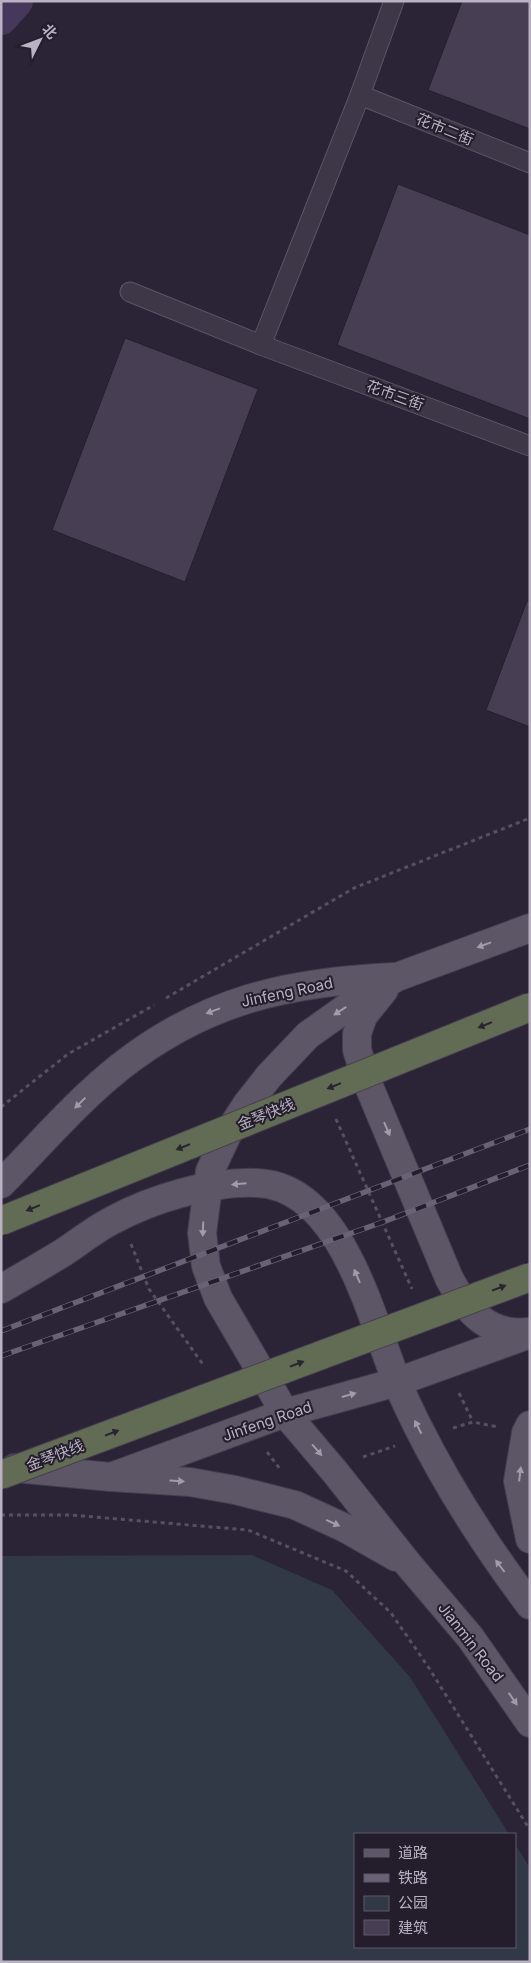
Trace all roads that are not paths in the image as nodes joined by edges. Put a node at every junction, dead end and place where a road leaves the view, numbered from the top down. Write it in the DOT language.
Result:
graph roads {
  1 [pos="394,1"];
  2 [pos="360,95"];
  3 [pos="530,163"];
  4 [pos="130,292"];
  5 [pos="261,345"];
  6 [pos="530,446"];
  7 [pos="530,928"];
  8 [pos="397,977"];
  9 [pos="530,1007"];
  10 [pos="1,1184"];
  11 [pos="207,1187"];
  12 [pos="1,1221"];
  13 [pos="530,1277"];
  14 [pos="1,1289"];
  15 [pos="530,1333"];
  16 [pos="397,1382"];
  17 [pos="285,1413"];
  18 [pos="528,1429"];
  19 [pos="1,1466"];
  20 [pos="1,1475"];
  21 [pos="111,1477"];
  22 [pos="530,1539"];
  23 [pos="408,1564"];
  24 [pos="530,1605"];
  25 [pos="530,1723"];
  1 -- 2 [label="lane"];
  2 -- 3 [label="lane, 花市二街"];
  2 -- 5 [label="lane"];
  4 -- 5 [label="lane, 花市三街"];
  5 -- 6 [label="lane, 花市三街"];
  7 -- 8 [label="main road, one-way"];
  8 -- 10 [label="main road, Jinfeng Road, one-way"];
  8 -- 11 [label="main road, Jianmin Road, one-way"];
  8 -- 15 [label="main road, one-way"];
  9 -- 12 [label="highway, 金琴快线, one-way, bridge"];
  11 -- 14 [label="main road"];
  16 -- 11 [label="main road, one-way"];
  11 -- 17 [label="main road, Jianmin Road, one-way"];
  20 -- 13 [label="highway, 金琴快线, one-way, bridge"];
  15 -- 16 [label="main road, Jinfeng Road"];
  17 -- 16 [label="main road, Jinfeng Road, one-way"];
  24 -- 16 [label="main road, one-way"];
  17 -- 21 [label="main road, Jinfeng Road"];
  17 -- 23 [label="main road, Jianmin Road, one-way"];
  22 -- 18 [label="main road, one-way"];
  19 -- 21 [label="main road, Jinfeng Road"];
  21 -- 23 [label="main road, one-way"];
  23 -- 25 [label="main road, Jianmin Road, one-way"];
}
